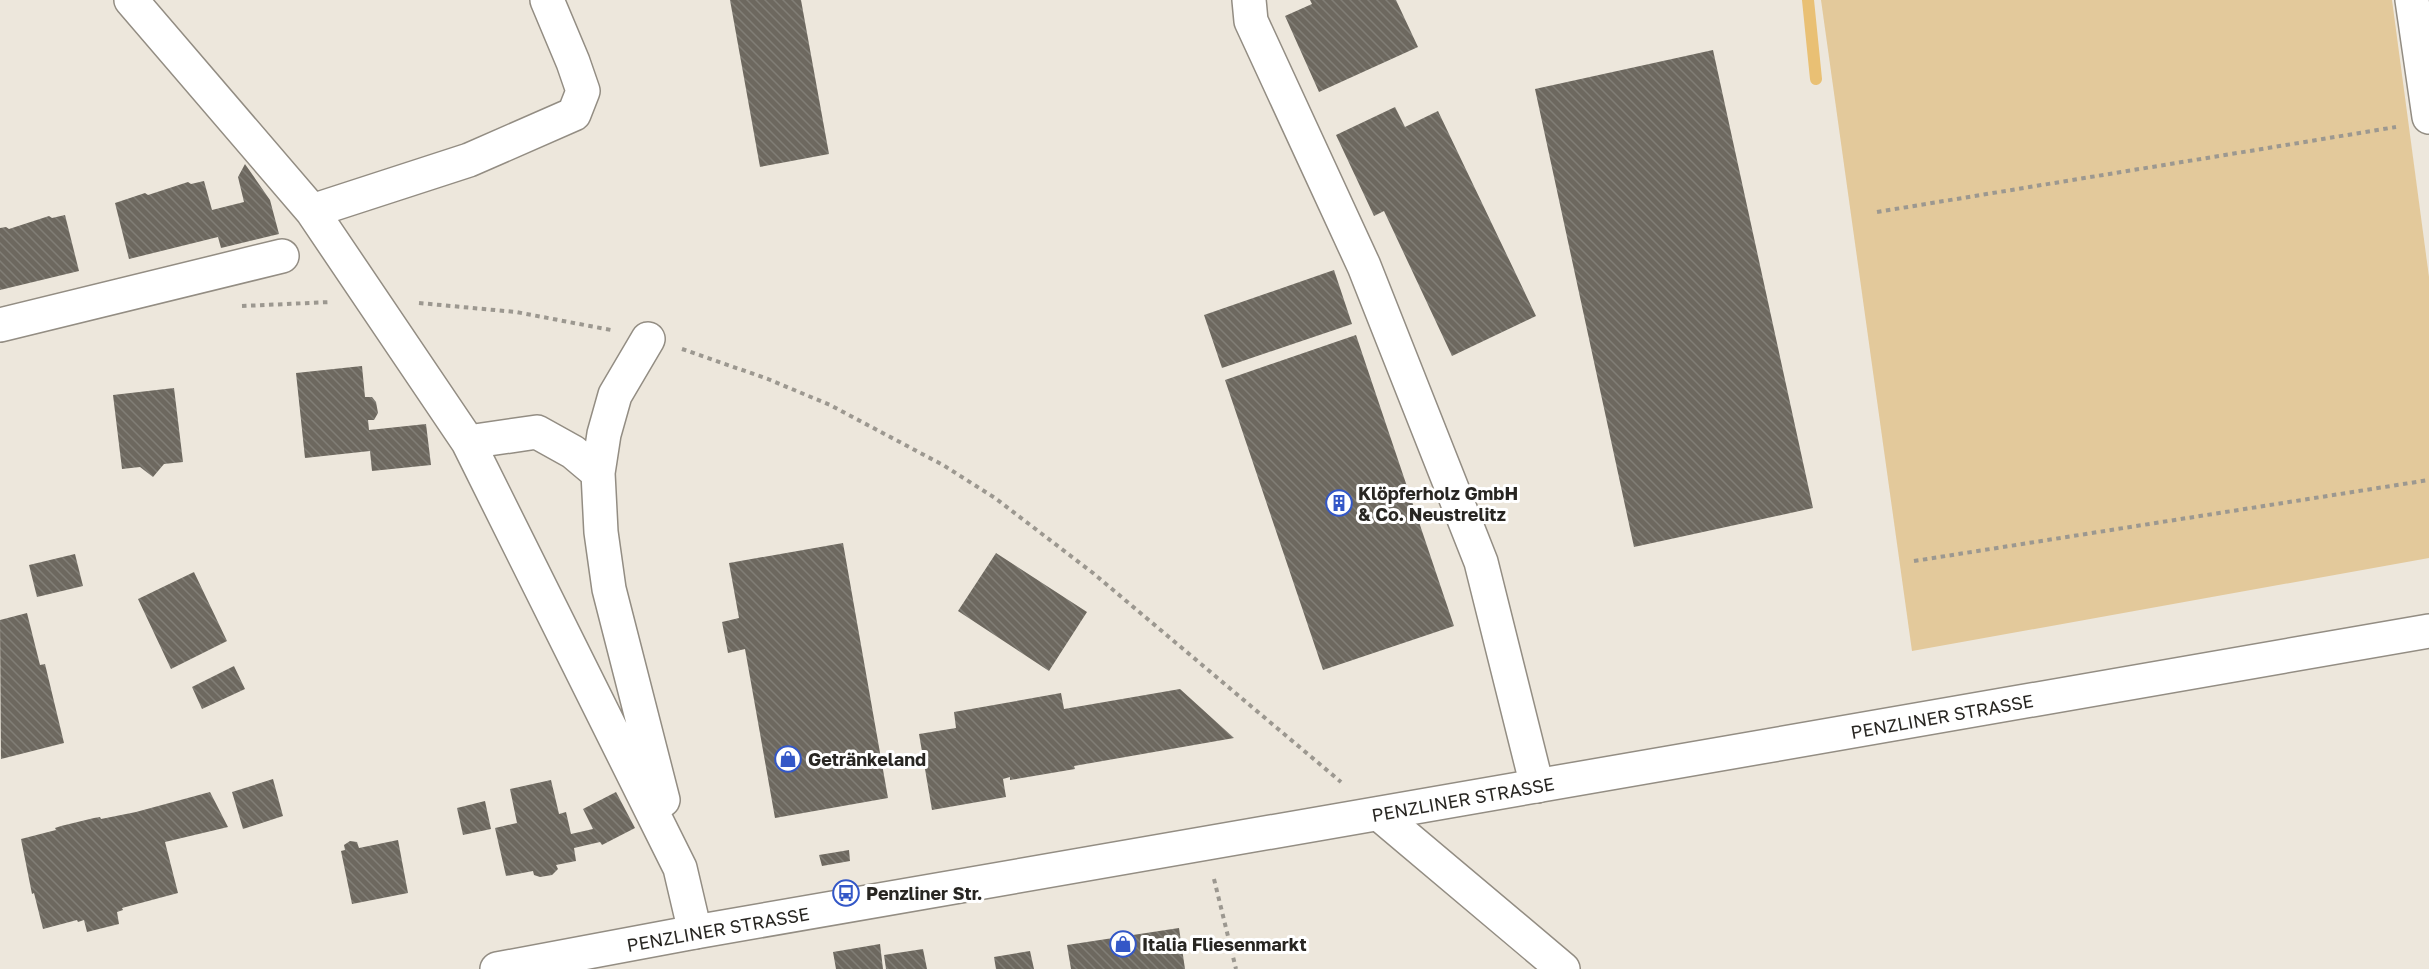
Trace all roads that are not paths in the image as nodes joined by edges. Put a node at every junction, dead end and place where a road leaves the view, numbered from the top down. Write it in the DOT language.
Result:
graph roads {
  1 [pos="131,0"];
  2 [pos="547,0"];
  3 [pos="1249,0"];
  4 [pos="2412,0"];
  5 [pos="2417,121"];
  6 [pos="312,211"];
  7 [pos="282,256"];
  8 [pos="0,325"];
  9 [pos="648,339"];
  10 [pos="468,442"];
  11 [pos="598,473"];
  12 [pos="2429,631"];
  13 [pos="1537,786"];
  14 [pos="1379,813"];
  15 [pos="680,868"];
  16 [pos="695,932"];
  17 [pos="497,969"];
  18 [pos="1563,969"];
  1 -- 6 [label="main road"];
  2 -- 6 [label="main road"];
  3 -- 13 [label="main road"];
  4 -- 5 [label="main road"];
  6 -- 10 [label="main road"];
  7 -- 8 [label="main road"];
  9 -- 11 [label="main road"];
  10 -- 11 [label="main road"];
  10 -- 15 [label="main road"];
  11 -- 15 [label="main road"];
  12 -- 13 [label="main road, PENZLINER STRASSE"];
  13 -- 14 [label="main road, PENZLINER STRASSE"];
  14 -- 16 [label="main road, PENZLINER STRASSE"];
  14 -- 18 [label="main road"];
  15 -- 16 [label="main road"];
  16 -- 17 [label="main road, PENZLINER STRASSE"];
}
